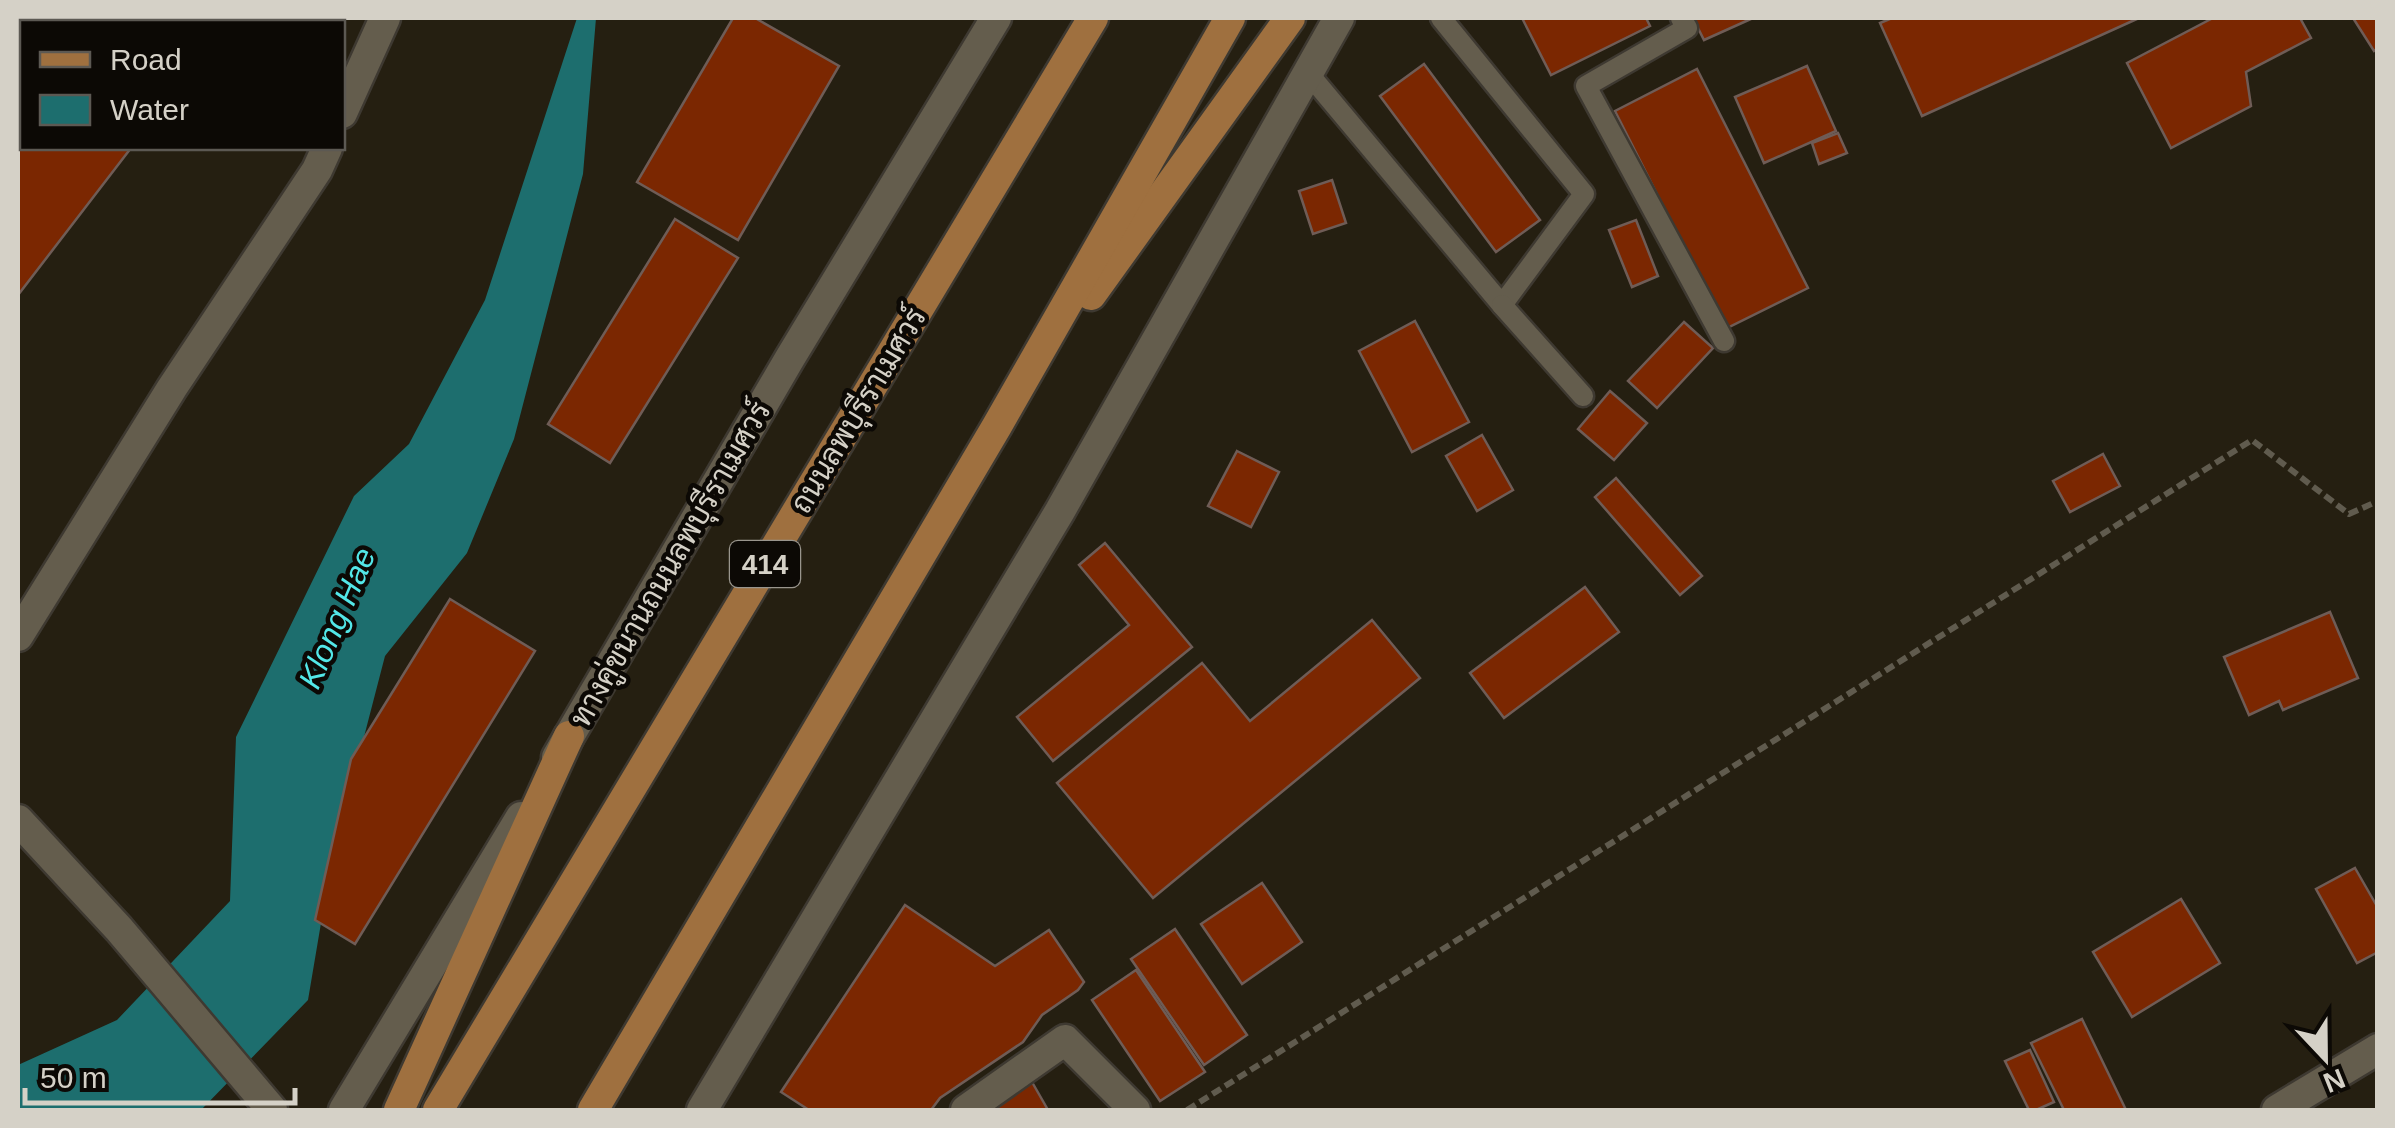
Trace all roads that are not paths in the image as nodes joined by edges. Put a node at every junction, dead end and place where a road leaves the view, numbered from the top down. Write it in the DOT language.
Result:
graph roads {
  1 [pos="385,18"];
  2 [pos="996,18"];
  3 [pos="1093,18"];
  4 [pos="1230,18"];
  5 [pos="1290,18"];
  6 [pos="1340,18"];
  7 [pos="1440,18"];
  8 [pos="1681,18"];
  9 [pos="1308,72"];
  10 [pos="345,106"];
  11 [pos="326,150"];
  12 [pos="1502,305"];
  13 [pos="1724,341"];
  14 [pos="1584,396"];
  15 [pos="997,426"];
  16 [pos="18,636"];
  17 [pos="569,736"];
  18 [pos="18,820"];
  19 [pos="2378,1049"];
  20 [pos="266,1103"];
  21 [pos="344,1110"];
  22 [pos="400,1110"];
  23 [pos="438,1110"];
  24 [pos="593,1110"];
  25 [pos="702,1110"];
  26 [pos="966,1110"];
  27 [pos="1136,1110"];
  28 [pos="2277,1110"];
  1 -- 10 [label="main road"];
  2 -- 17 [label="main road, ทางคู่ขนานถนนลพบุรีราเมศวร์ / 414"];
  3 -- 23 [label="main road, ถนนลพบุรีราเมศวร์ / 414"];
  4 -- 15 [label="main road"];
  5 -- 15 [label="main road"];
  6 -- 9 [label="main road"];
  7 -- 12 [label="lane"];
  8 -- 13 [label="lane"];
  9 -- 12 [label="lane"];
  9 -- 25 [label="main road"];
  11 -- 16 [label="main road"];
  12 -- 14 [label="lane"];
  15 -- 24 [label="main road"];
  17 -- 21 [label="main road, ทางคู่ขนานถนนลพบุรีราเมศวร์ / 414"];
  17 -- 22 [label="main road"];
  18 -- 20 [label="main road"];
  19 -- 28 [label="main road"];
  26 -- 27 [label="main road"];
}
